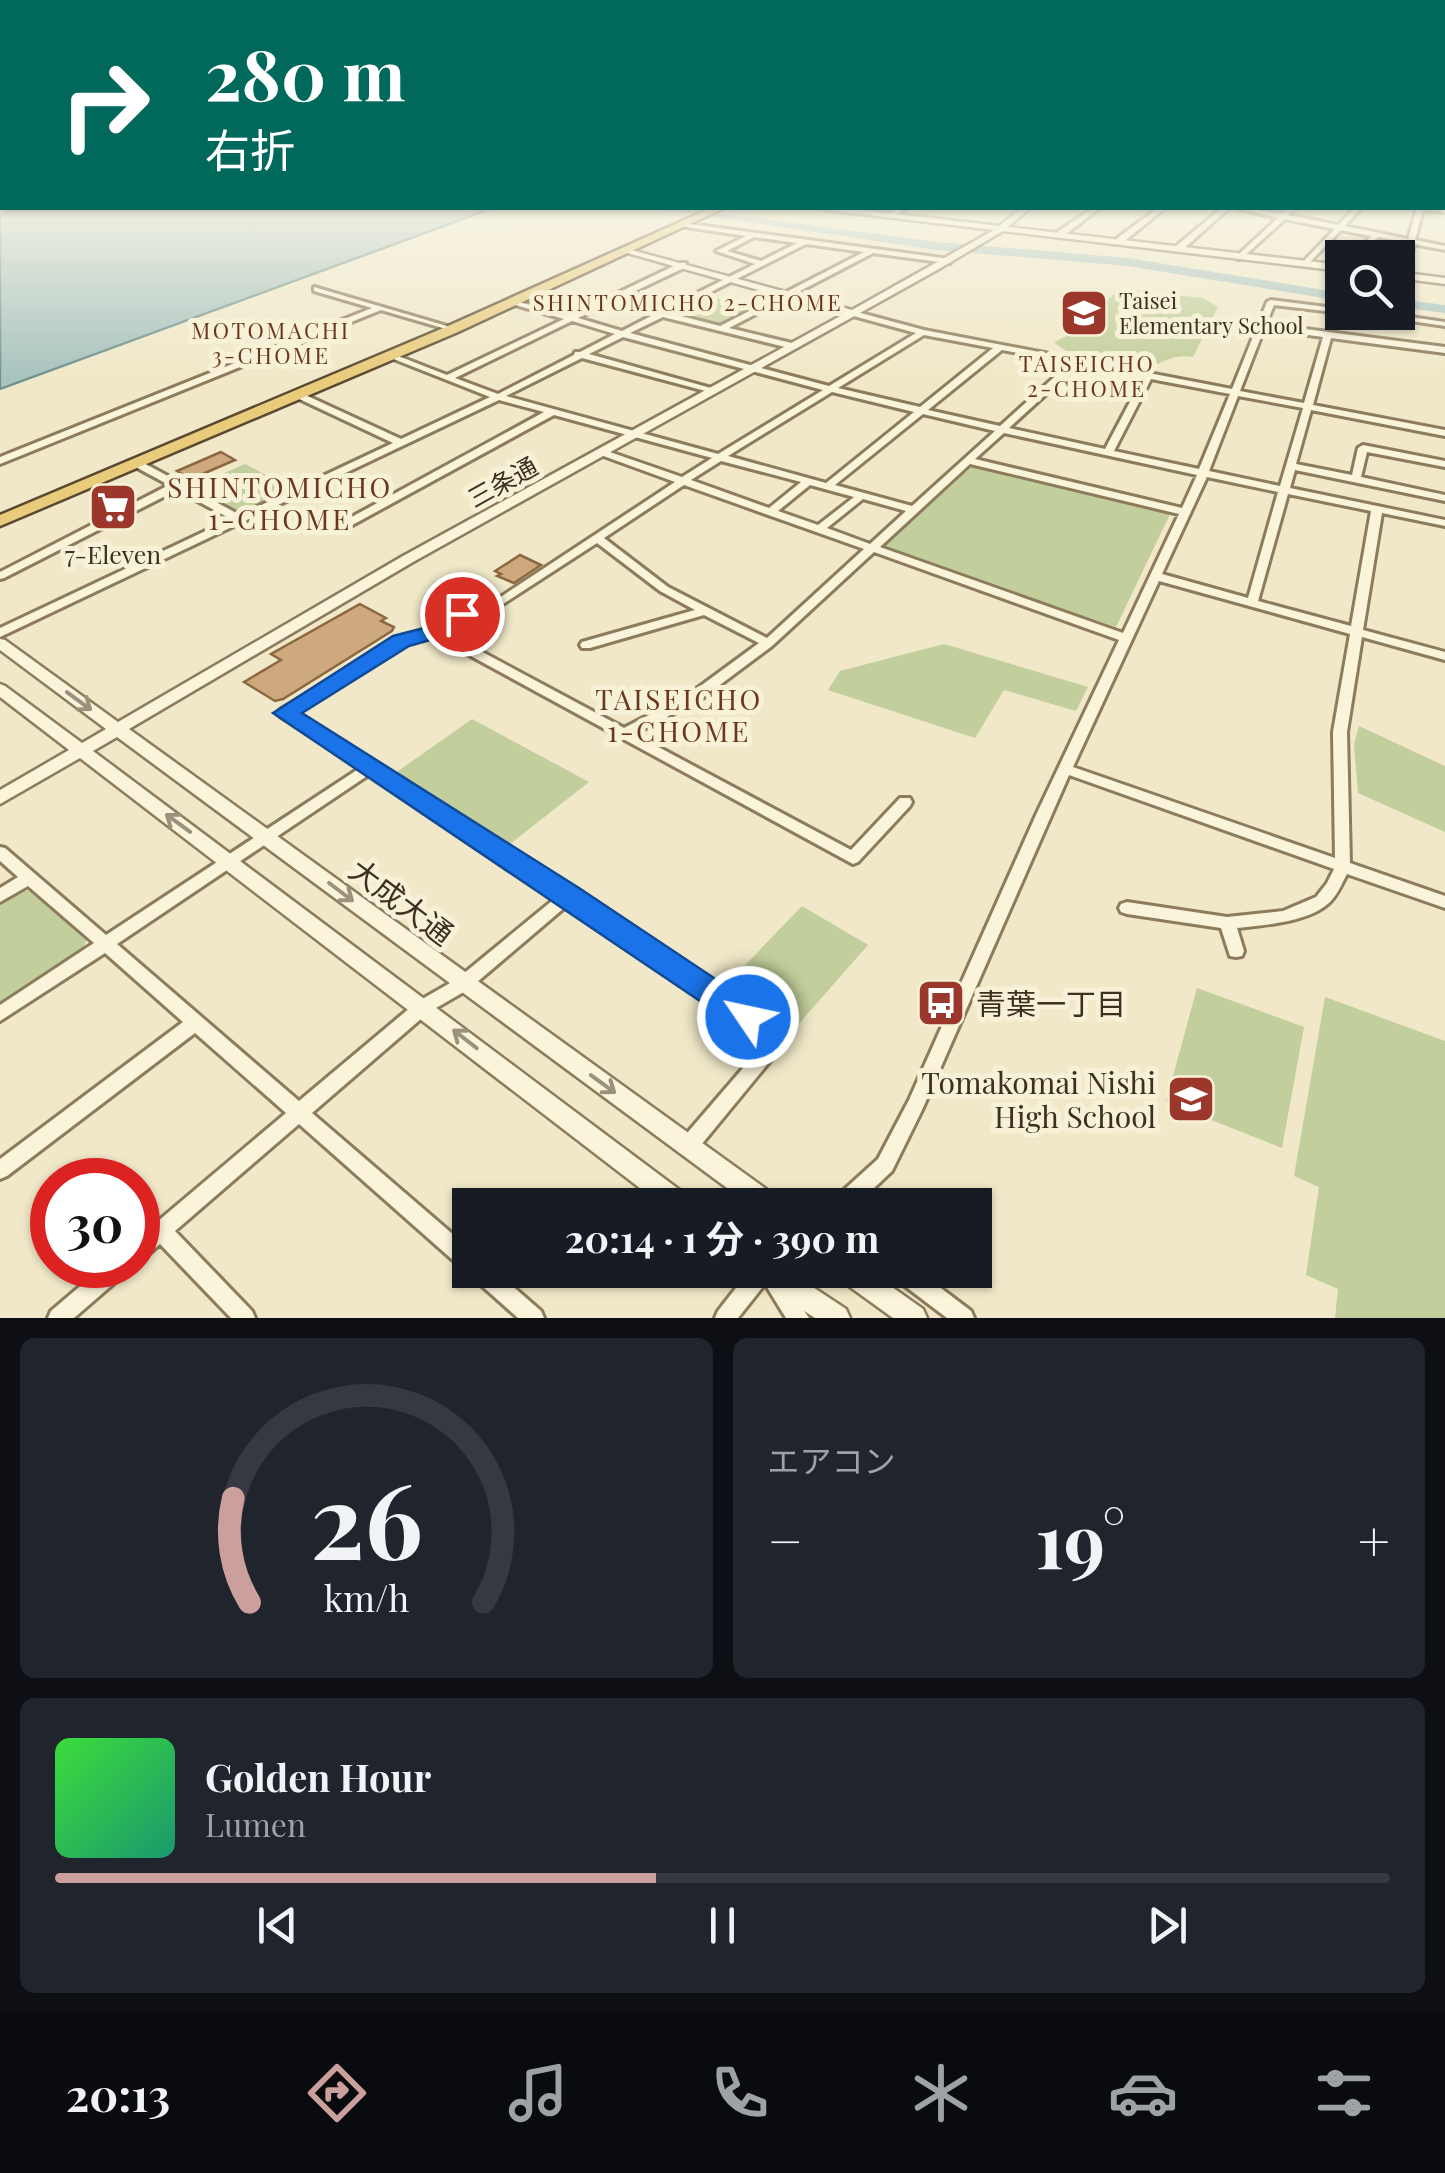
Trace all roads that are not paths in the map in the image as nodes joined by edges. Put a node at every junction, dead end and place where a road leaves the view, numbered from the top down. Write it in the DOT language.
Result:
graph roads {
  1 [pos="622,253"];
  2 [pos="636,253"];
  3 [pos="725,253"];
  4 [pos="782,253"];
  5 [pos="869,253"];
  6 [pos="887,253"];
  7 [pos="962,253"];
  8 [pos="1210,253"];
  9 [pos="1245,253"];
  10 [pos="1317,253"];
  11 [pos="1241,256"];
  12 [pos="950,259"];
  13 [pos="760,263"];
  14 [pos="1306,264"];
  15 [pos="683,265"];
  16 [pos="1325,266"];
  17 [pos="1415,277"];
  18 [pos="730,278"];
  19 [pos="1445,281"];
  20 [pos="317,289"];
  21 [pos="788,295"];
  22 [pos="515,302"];
  23 [pos="380,308"];
  24 [pos="1325,309"];
  25 [pos="658,313"];
  26 [pos="854,313"];
  27 [pos="570,319"];
  28 [pos="1415,321"];
  29 [pos="1445,324"];
  30 [pos="1262,326"];
  31 [pos="453,329"];
  32 [pos="720,329"];
  33 [pos="1408,330"];
  34 [pos="922,332"];
  35 [pos="618,333"];
  36 [pos="1328,335"];
  37 [pos="1406,345"];
  38 [pos="793,346"];
  39 [pos="1000,347"];
  40 [pos="1445,350"];
  41 [pos="578,354"];
  42 [pos="390,356"];
  43 [pos="1076,362"];
  44 [pos="754,367"];
  45 [pos="1148,376"];
  46 [pos="447,378"];
  47 [pos="833,387"];
  48 [pos="713,390"];
  49 [pos="1234,393"];
  50 [pos="298,395"];
  51 [pos="498,397"];
  52 [pos="1309,407"];
  53 [pos="921,410"];
  54 [pos="552,412"];
  55 [pos="1002,430"];
  56 [pos="1445,433"];
  57 [pos="633,434"];
  58 [pos="401,443"];
  59 [pos="601,452"];
  60 [pos="1108,452"];
  61 [pos="720,457"];
  62 [pos="970,460"];
  63 [pos="0,461"];
  64 [pos="136,462"];
  65 [pos="1445,464"];
  66 [pos="1292,466"];
  67 [pos="1204,473"];
  68 [pos="1356,479"];
  69 [pos="683,481"];
  70 [pos="808,481"];
  71 [pos="178,485"];
  72 [pos="828,487"];
  73 [pos="1285,490"];
  74 [pos="861,496"];
  75 [pos="1445,498"];
  76 [pos="1377,509"];
  77 [pos="914,510"];
  78 [pos="770,512"];
  79 [pos="1185,512"];
  80 [pos="239,519"];
  81 [pos="0,522"];
  82 [pos="1445,524"];
  83 [pos="340,527"];
  84 [pos="818,530"];
  85 [pos="597,538"];
  86 [pos="873,548"];
  87 [pos="0,576"];
  88 [pos="1154,576"];
  89 [pos="1252,604"];
  90 [pos="704,611"];
  91 [pos="1356,631"];
  92 [pos="436,632"];
  93 [pos="0,633"];
  94 [pos="1126,638"];
  95 [pos="768,642"];
  96 [pos="0,643"];
  97 [pos="586,645"];
  98 [pos="1445,656"];
  99 [pos="0,689"];
  100 [pos="118,729"];
  101 [pos="625,733"];
  102 [pos="80,752"];
  103 [pos="370,768"];
  104 [pos="1065,769"];
  105 [pos="0,798"];
  106 [pos="906,802"];
  107 [pos="267,836"];
  108 [pos="0,852"];
  109 [pos="229,860"];
  110 [pos="1343,867"];
  111 [pos="30,877"];
  112 [pos="569,895"];
  113 [pos="0,896"];
  114 [pos="1445,902"];
  115 [pos="1127,908"];
  116 [pos="1227,923"];
  117 [pos="106,942"];
  118 [pos="1236,951"];
  119 [pos="463,984"];
  120 [pos="423,1006"];
  121 [pos="0,1014"];
  122 [pos="196,1022"];
  123 [pos="298,1111"];
  124 [pos="689,1145"];
  125 [pos="0,1170"];
  126 [pos="660,1188"];
  127 [pos="746,1188"];
  128 [pos="860,1188"];
  129 [pos="160,1230"];
  130 [pos="452,1246"];
  131 [pos="93,1288"];
  132 [pos="500,1288"];
  133 [pos="749,1288"];
  134 [pos="777,1288"];
  135 [pos="791,1288"];
  136 [pos="873,1288"];
  137 [pos="924,1288"];
  138 [pos="58,1318"];
  139 [pos="245,1318"];
  140 [pos="534,1318"];
  141 [pos="725,1318"];
  142 [pos="799,1318"];
  143 [pos="837,1318"];
  144 [pos="914,1318"];
  145 [pos="964,1318"];
  1 -- 22 [label="highway"];
  2 -- 15 [label="street"];
  3 -- 13 [label="street"];
  4 -- 13 [label="street"];
  5 -- 21 [label="street"];
  6 -- 12 [label="street"];
  7 -- 12 [label="street, 三条通"];
  8 -- 11 [label="street"];
  9 -- 11 [label="street"];
  10 -- 14 [label="street"];
  11 -- 14 [label="street"];
  12 -- 26 [label="street, 三条通"];
  13 -- 18 [label="street"];
  14 -- 16 [label="street"];
  15 -- 18 [label="street"];
  15 -- 27 [label="street"];
  17 -- 19 [label="street"];
  18 -- 21 [label="street"];
  18 -- 25 [label="street"];
  20 -- 23 [label="street"];
  21 -- 26 [label="street"];
  21 -- 32 [label="street"];
  22 -- 27 [label="street"];
  22 -- 31 [label="highway"];
  23 -- 31 [label="street"];
  23 -- 63 [label="street"];
  24 -- 30 [label="street"];
  25 -- 32 [label="street"];
  25 -- 35 [label="street"];
  26 -- 34 [label="street"];
  26 -- 38 [label="street, 三条通"];
  27 -- 35 [label="street"];
  27 -- 46 [label="street"];
  28 -- 29 [label="street"];
  30 -- 36 [label="street"];
  30 -- 49 [label="street"];
  31 -- 42 [label="highway"];
  32 -- 38 [label="street"];
  33 -- 37 [label="street"];
  34 -- 39 [label="street"];
  34 -- 47 [label="street"];
  35 -- 41 [label="street"];
  35 -- 44 [label="street"];
  36 -- 37 [label="street"];
  36 -- 52 [label="street"];
  37 -- 40 [label="street"];
  38 -- 44 [label="street, 三条通"];
  39 -- 43 [label="street"];
  39 -- 53 [label="street"];
  41 -- 48 [label="street"];
  41 -- 51 [label="street"];
  42 -- 46 [label="street"];
  42 -- 50 [label="highway"];
  43 -- 45 [label="street"];
  43 -- 55 [label="street"];
  44 -- 47 [label="street"];
  44 -- 48 [label="street, 三条通"];
  45 -- 49 [label="street"];
  45 -- 60 [label="street"];
  46 -- 51 [label="street"];
  47 -- 53 [label="street"];
  47 -- 61 [label="street"];
  48 -- 57 [label="street, 三条通"];
  49 -- 52 [label="street"];
  49 -- 67 [label="street"];
  50 -- 58 [label="street"];
  50 -- 64 [label="highway"];
  51 -- 54 [label="street"];
  51 -- 58 [label="street"];
  52 -- 56 [label="street"];
  52 -- 66 [label="street"];
  53 -- 55 [label="street"];
  53 -- 72 [label="street"];
  54 -- 57 [label="street"];
  54 -- 83 [label="street"];
  55 -- 60 [label="street"];
  55 -- 62 [label="street"];
  57 -- 59 [label="street, 三条通"];
  57 -- 61 [label="street"];
  58 -- 80 [label="street"];
  59 -- 69 [label="street"];
  59 -- 100 [label="street, 三条通"];
  60 -- 67 [label="street"];
  61 -- 69 [label="street"];
  61 -- 70 [label="street"];
  62 -- 77 [label="street"];
  62 -- 79 [label="street"];
  64 -- 71 [label="street"];
  64 -- 81 [label="highway"];
  65 -- 68 [label="street"];
  66 -- 68 [label="street"];
  66 -- 73 [label="street"];
  67 -- 73 [label="street"];
  67 -- 79 [label="street"];
  68 -- 75 [label="street"];
  69 -- 78 [label="street"];
  69 -- 85 [label="street"];
  70 -- 72 [label="street"];
  70 -- 78 [label="street"];
  71 -- 80 [label="street"];
  71 -- 87 [label="street"];
  72 -- 74 [label="street"];
  73 -- 76 [label="street"];
  73 -- 89 [label="street"];
  74 -- 77 [label="street"];
  74 -- 84 [label="street"];
  76 -- 82 [label="street"];
  76 -- 91 [label="street"];
  77 -- 86 [label="street"];
  78 -- 84 [label="street"];
  79 -- 88 [label="street"];
  80 -- 93 [label="street"];
  84 -- 86 [label="street"];
  85 -- 90 [label="street"];
  85 -- 92 [label="street"];
  86 -- 94 [label="street"];
  86 -- 95 [label="street"];
  88 -- 89 [label="street"];
  88 -- 94 [label="street"];
  89 -- 91 [label="street"];
  90 -- 95 [label="street"];
  90 -- 97 [label="street"];
  91 -- 98 [label="street"];
  91 -- 110 [label="street"];
  92 -- 101 [label="street"];
  92 -- 103 [label="street"];
  94 -- 104 [label="street"];
  95 -- 101 [label="street"];
  96 -- 100 [label="street, 大成大通, one-way"];
  99 -- 102 [label="street"];
  100 -- 102 [label="street, 三条通"];
  100 -- 107 [label="street, 大成大通"];
  101 -- 106 [label="street"];
  102 -- 105 [label="street, 三条通"];
  109 -- 102 [label="street, one-way"];
  103 -- 107 [label="street"];
  103 -- 112 [label="street"];
  104 -- 110 [label="street"];
  104 -- 128 [label="street"];
  107 -- 109 [label="street"];
  107 -- 119 [label="street, 大成大通, one-way"];
  108 -- 111 [label="street"];
  109 -- 117 [label="street"];
  109 -- 120 [label="street"];
  110 -- 114 [label="street"];
  110 -- 116 [label="street"];
  111 -- 113 [label="street"];
  111 -- 117 [label="street"];
  112 -- 119 [label="street"];
  112 -- 124 [label="street"];
  115 -- 116 [label="street"];
  116 -- 118 [label="street"];
  117 -- 121 [label="street"];
  117 -- 122 [label="street"];
  119 -- 120 [label="street"];
  119 -- 124 [label="street, 大成大通, one-way"];
  120 -- 123 [label="street"];
  126 -- 120 [label="street, one-way"];
  122 -- 123 [label="street"];
  122 -- 125 [label="street"];
  123 -- 129 [label="street"];
  123 -- 130 [label="street"];
  124 -- 127 [label="street, 大成大通"];
  129 -- 139 [label="street"];
  131 -- 138 [label="street"];
  132 -- 140 [label="street"];
  133 -- 141 [label="street"];
  134 -- 142 [label="street"];
  135 -- 143 [label="street"];
  136 -- 144 [label="street"];
  137 -- 145 [label="street"];
}
